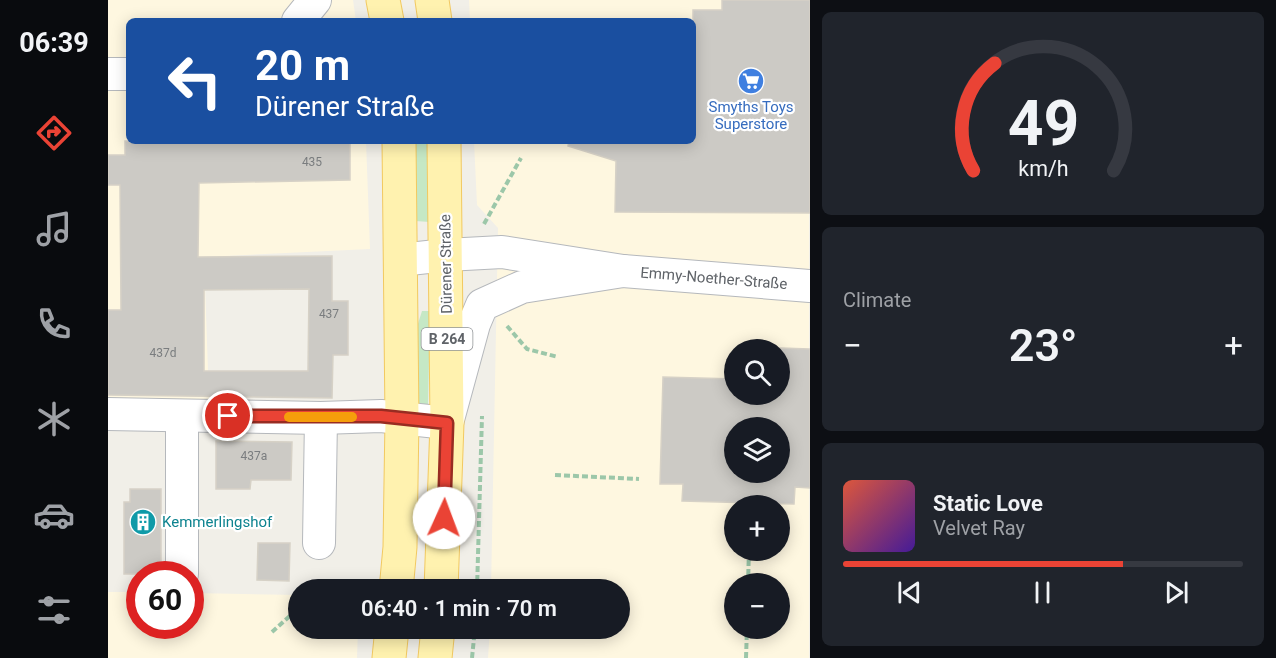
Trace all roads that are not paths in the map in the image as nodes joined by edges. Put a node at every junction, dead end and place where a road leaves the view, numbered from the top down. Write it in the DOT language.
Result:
graph roads {
  1 [pos="315,0"];
  2 [pos="432,0"];
  3 [pos="300,18"];
  4 [pos="435,18"];
  5 [pos="108,74"];
  6 [pos="126,74"];
  7 [pos="108,86"];
  8 [pos="126,86"];
  9 [pos="399,144"];
  10 [pos="444,144"];
  11 [pos="446,255"];
  12 [pos="400,260"];
  13 [pos="624,272"];
  14 [pos="808,287"];
  15 [pos="108,414"];
  16 [pos="182,416"];
  17 [pos="321,418"];
  18 [pos="402,419"];
  19 [pos="447,423"];
  20 [pos="319,543"];
  21 [pos="182,561"];
  22 [pos="397,579"];
  23 [pos="441,579"];
  24 [pos="391,639"];
  25 [pos="437,639"];
  26 [pos="389,658"];
  27 [pos="435,658"];
  1 -- 3 [label="street"];
  2 -- 4 [label="main road"];
  5 -- 6 [label="street"];
  7 -- 8 [label="street"];
  9 -- 12 [label="main road, B 264"];
  10 -- 11 [label="main road, Dürener Straße / B 264"];
  11 -- 12 [label="street, Emmy-Noether-Straße"];
  11 -- 13 [label="street, Emmy-Noether-Straße"];
  11 -- 19 [label="main road, Dürener Straße / B 264"];
  12 -- 18 [label="main road, B 264"];
  13 -- 14 [label="street, Emmy-Noether-Straße"];
  13 -- 19 [label="street, Emmy-Noether-Straße"];
  15 -- 16 [label="street"];
  16 -- 17 [label="street"];
  16 -- 21 [label="street"];
  17 -- 18 [label="street"];
  17 -- 20 [label="street"];
  18 -- 19 [label="street"];
  18 -- 22 [label="main road, B 264"];
  19 -- 23 [label="main road, Dürener Straße / B 264"];
  24 -- 26 [label="main road"];
  25 -- 27 [label="main road"];
}
